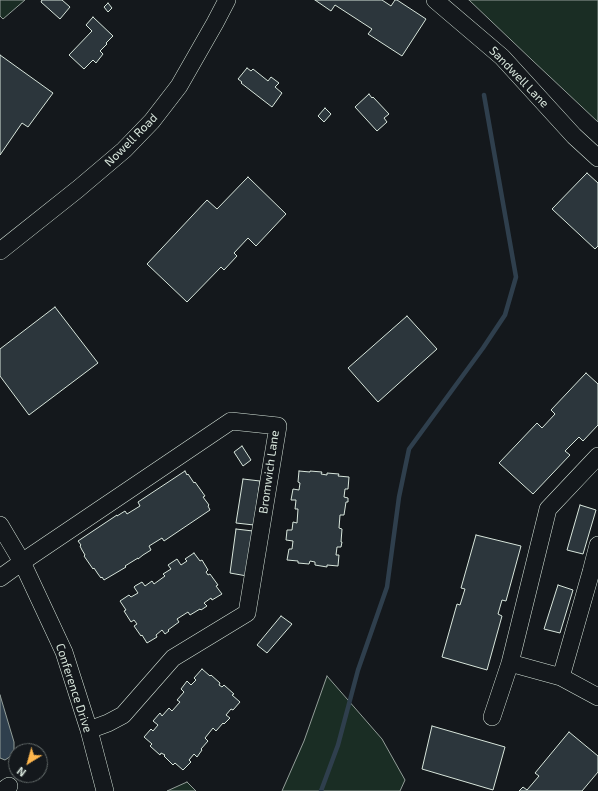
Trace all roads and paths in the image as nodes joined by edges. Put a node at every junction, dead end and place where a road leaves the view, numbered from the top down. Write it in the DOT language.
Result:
graph roads {
  1 [pos="227,0"];
  2 [pos="435,0"];
  3 [pos="598,158"];
  4 [pos="0,251"];
  5 [pos="598,456"];
  6 [pos="0,525"];
  7 [pos="598,545"];
  8 [pos="22,562"];
  9 [pos="0,578"];
  10 [pos="510,662"];
  11 [pos="561,677"];
  12 [pos="598,696"];
  13 [pos="492,717"];
  14 [pos="88,730"];
  15 [pos="106,791"];
  1 -- 4 [label="street, Nowell Road"];
  2 -- 3 [label="street, Sandwell Lane"];
  5 -- 10 [label="street"];
  6 -- 8 [label="street, Conference Drive"];
  7 -- 11 [label="street"];
  8 -- 9 [label="street"];
  8 -- 14 [label="street, Conference Drive"];
  8 -- 14 [label="street, Bromwich Lane"];
  10 -- 11 [label="street"];
  10 -- 13 [label="street"];
  11 -- 12 [label="street"];
  14 -- 15 [label="street, Conference Drive"];
}
